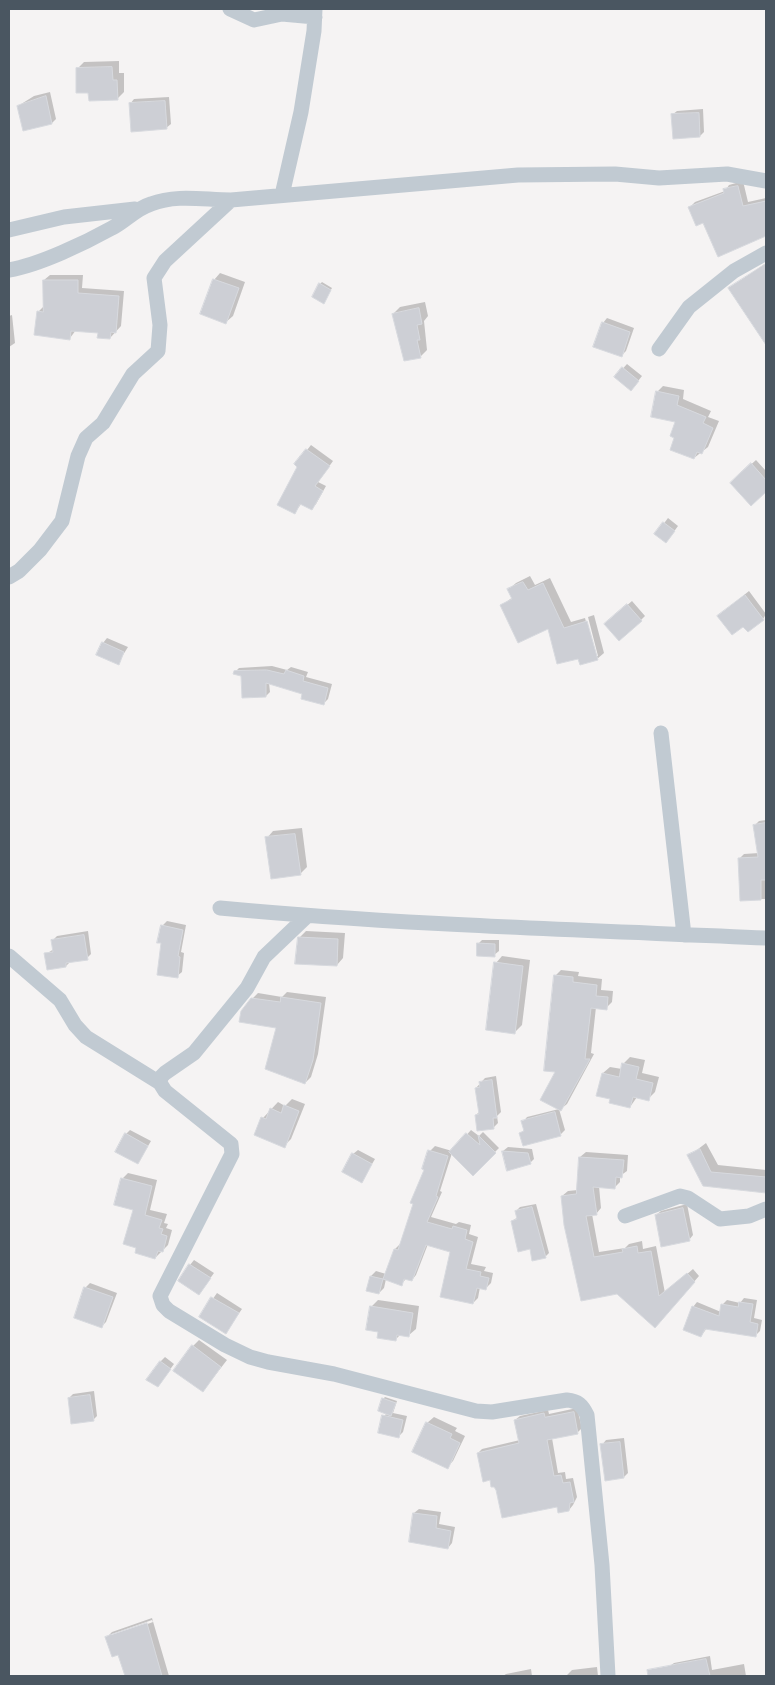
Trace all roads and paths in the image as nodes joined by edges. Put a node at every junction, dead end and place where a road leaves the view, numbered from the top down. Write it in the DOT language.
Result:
graph roads {
  1 [pos="230,9"];
  2 [pos="315,13"];
  3 [pos="766,181"];
  4 [pos="282,196"];
  5 [pos="231,200"];
  6 [pos="138,209"];
  7 [pos="9,230"];
  8 [pos="766,254"];
  9 [pos="9,270"];
  10 [pos="659,349"];
  11 [pos="9,577"];
  12 [pos="661,733"];
  13 [pos="220,908"];
  14 [pos="307,916"];
  15 [pos="684,935"];
  16 [pos="766,938"];
  17 [pos="9,956"];
  18 [pos="160,1083"];
  19 [pos="766,1209"];
  20 [pos="625,1216"];
  21 [pos="608,1676"];
  1 -- 2 [label="street"];
  2 -- 4 [label="street"];
  3 -- 4 [label="street"];
  4 -- 5 [label="street"];
  5 -- 6 [label="street"];
  5 -- 11 [label="street"];
  6 -- 7 [label="street"];
  6 -- 9 [label="street"];
  8 -- 10 [label="street"];
  12 -- 15 [label="street"];
  13 -- 14 [label="street"];
  14 -- 15 [label="street"];
  14 -- 18 [label="street"];
  15 -- 16 [label="street"];
  17 -- 18 [label="street"];
  18 -- 21 [label="street"];
  19 -- 20 [label="street"];
}
